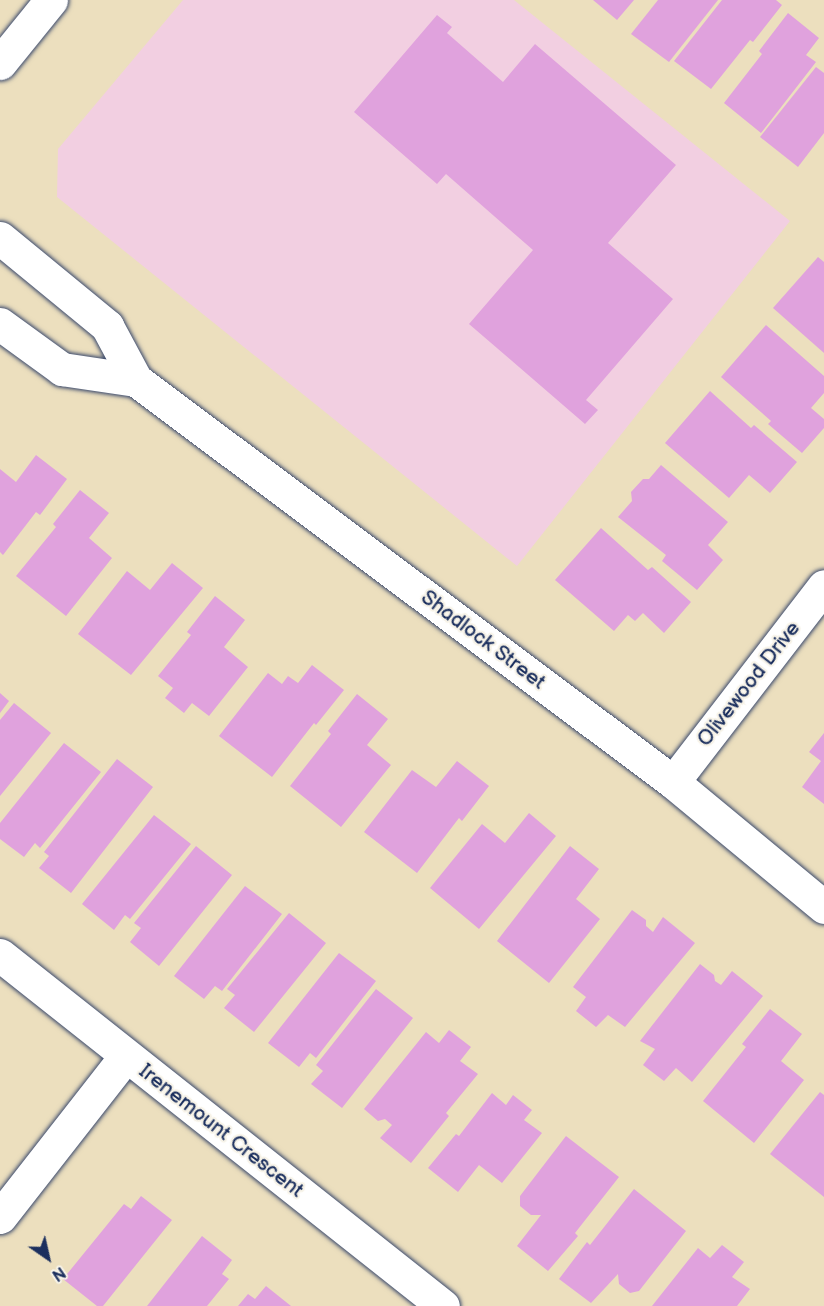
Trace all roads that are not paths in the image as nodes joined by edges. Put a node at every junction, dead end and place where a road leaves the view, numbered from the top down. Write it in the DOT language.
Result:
graph roads {
  1 [pos="51,0"];
  2 [pos="0,63"];
  3 [pos="0,238"];
  4 [pos="0,324"];
  5 [pos="136,380"];
  6 [pos="824,586"];
  7 [pos="673,782"];
  8 [pos="824,907"];
  9 [pos="0,955"];
  10 [pos="126,1056"];
  11 [pos="0,1216"];
  12 [pos="443,1306"];
  1 -- 2 [label="street"];
  3 -- 5 [label="street, Shadlock Street"];
  4 -- 5 [label="street, Shadlock Street"];
  5 -- 7 [label="street, Shadlock Street"];
  6 -- 7 [label="street, Olivewood Drive"];
  7 -- 8 [label="street, Shadlock Street"];
  9 -- 10 [label="street, Irenemount Crescent"];
  10 -- 11 [label="street"];
  10 -- 12 [label="street, Irenemount Crescent"];
}
